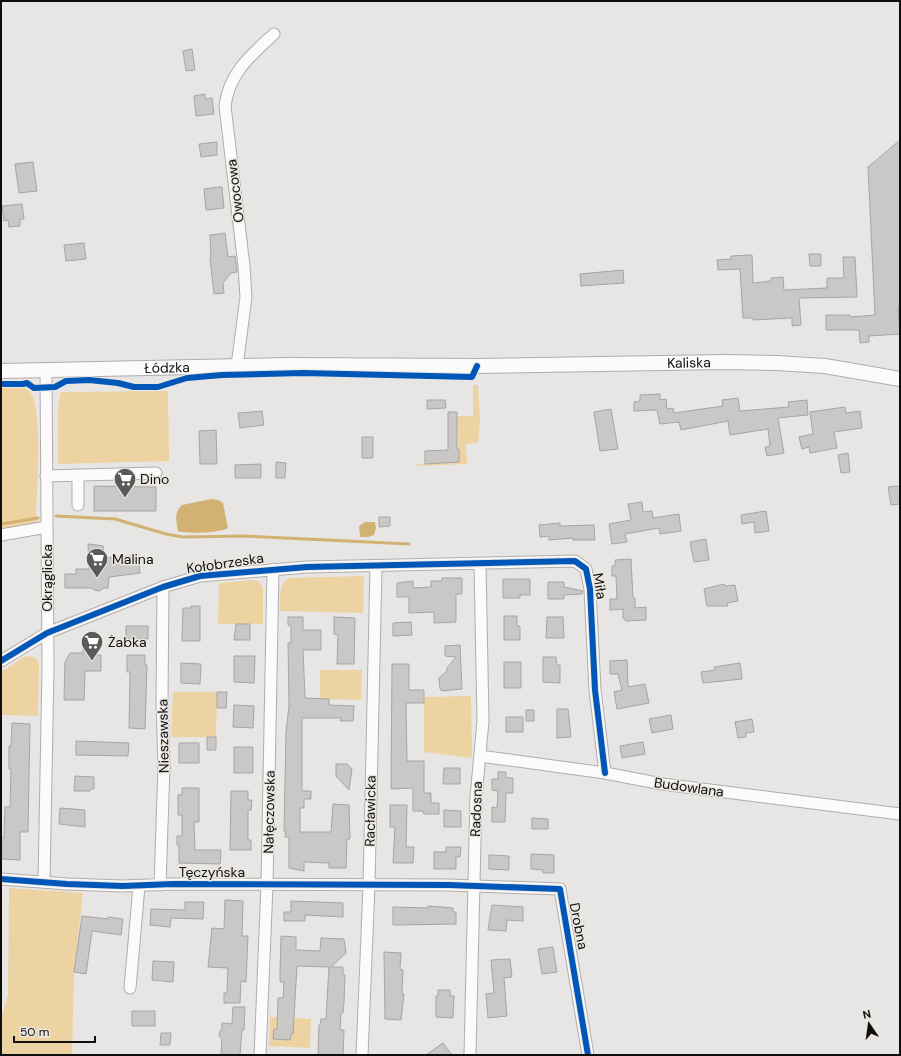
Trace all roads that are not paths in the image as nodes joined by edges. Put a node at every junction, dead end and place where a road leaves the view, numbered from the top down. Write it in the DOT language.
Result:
graph roads {
  1 [pos="274,34"];
  2 [pos="237,366"];
  3 [pos="477,366"];
  4 [pos="46,370"];
  5 [pos="1,371"];
  6 [pos="900,379"];
  7 [pos="156,473"];
  8 [pos="78,475"];
  9 [pos="46,476"];
  10 [pos="78,505"];
  11 [pos="47,527"];
  12 [pos="1,535"];
  13 [pos="480,563"];
  14 [pos="422,565"];
  15 [pos="376,567"];
  16 [pos="273,569"];
  17 [pos="163,587"];
  18 [pos="48,633"];
  19 [pos="1,661"];
  20 [pos="480,756"];
  21 [pos="605,772"];
  22 [pos="900,814"];
  23 [pos="1,878"];
  24 [pos="44,882"];
  25 [pos="160,885"];
  26 [pos="267,885"];
  27 [pos="139,886"];
  28 [pos="369,886"];
  29 [pos="423,886"];
  30 [pos="474,886"];
  31 [pos="130,988"];
  32 [pos="260,1055"];
  33 [pos="362,1055"];
  34 [pos="470,1055"];
  35 [pos="588,1055"];
  1 -- 2 [label="street, Owocowa"];
  2 -- 3 [label="main road, Łódzka"];
  2 -- 4 [label="main road, Łódzka"];
  3 -- 6 [label="main road, Kaliska"];
  4 -- 5 [label="main road, Łódzka"];
  4 -- 9 [label="street, Okrąglicka"];
  7 -- 8 [label="street"];
  8 -- 9 [label="street"];
  8 -- 10 [label="street"];
  9 -- 11 [label="street, Okrąglicka"];
  11 -- 12 [label="street"];
  11 -- 18 [label="street, Okrąglicka"];
  13 -- 14 [label="street, Miła"];
  13 -- 20 [label="street, Radosna"];
  13 -- 21 [label="street, Miła"];
  14 -- 15 [label="street, Kołobrzeska"];
  15 -- 16 [label="street, Kołobrzeska"];
  15 -- 28 [label="street, Racławicka"];
  16 -- 17 [label="street, Kołobrzeska"];
  16 -- 26 [label="street, Nałęczowska"];
  17 -- 18 [label="street, Kołobrzeska"];
  17 -- 25 [label="street, Nieszawska"];
  18 -- 19 [label="street, Kołobrzeska"];
  18 -- 24 [label="street, Okrąglicka"];
  20 -- 21 [label="street, Budowlana"];
  20 -- 30 [label="street, Radosna"];
  21 -- 22 [label="street, Budowlana"];
  23 -- 24 [label="street, Tęczyńska"];
  24 -- 27 [label="street, Tęczyńska"];
  25 -- 26 [label="street, Tęczyńska"];
  25 -- 27 [label="street, Tęczyńska"];
  26 -- 28 [label="street, Tęczyńska"];
  26 -- 32 [label="street, Nałęczowska"];
  27 -- 31 [label="street"];
  28 -- 29 [label="street, Tęczyńska"];
  28 -- 33 [label="street, Racławicka"];
  29 -- 30 [label="street, Drobna"];
  30 -- 34 [label="street, Radosna"];
  30 -- 35 [label="street, Drobna"];
}
